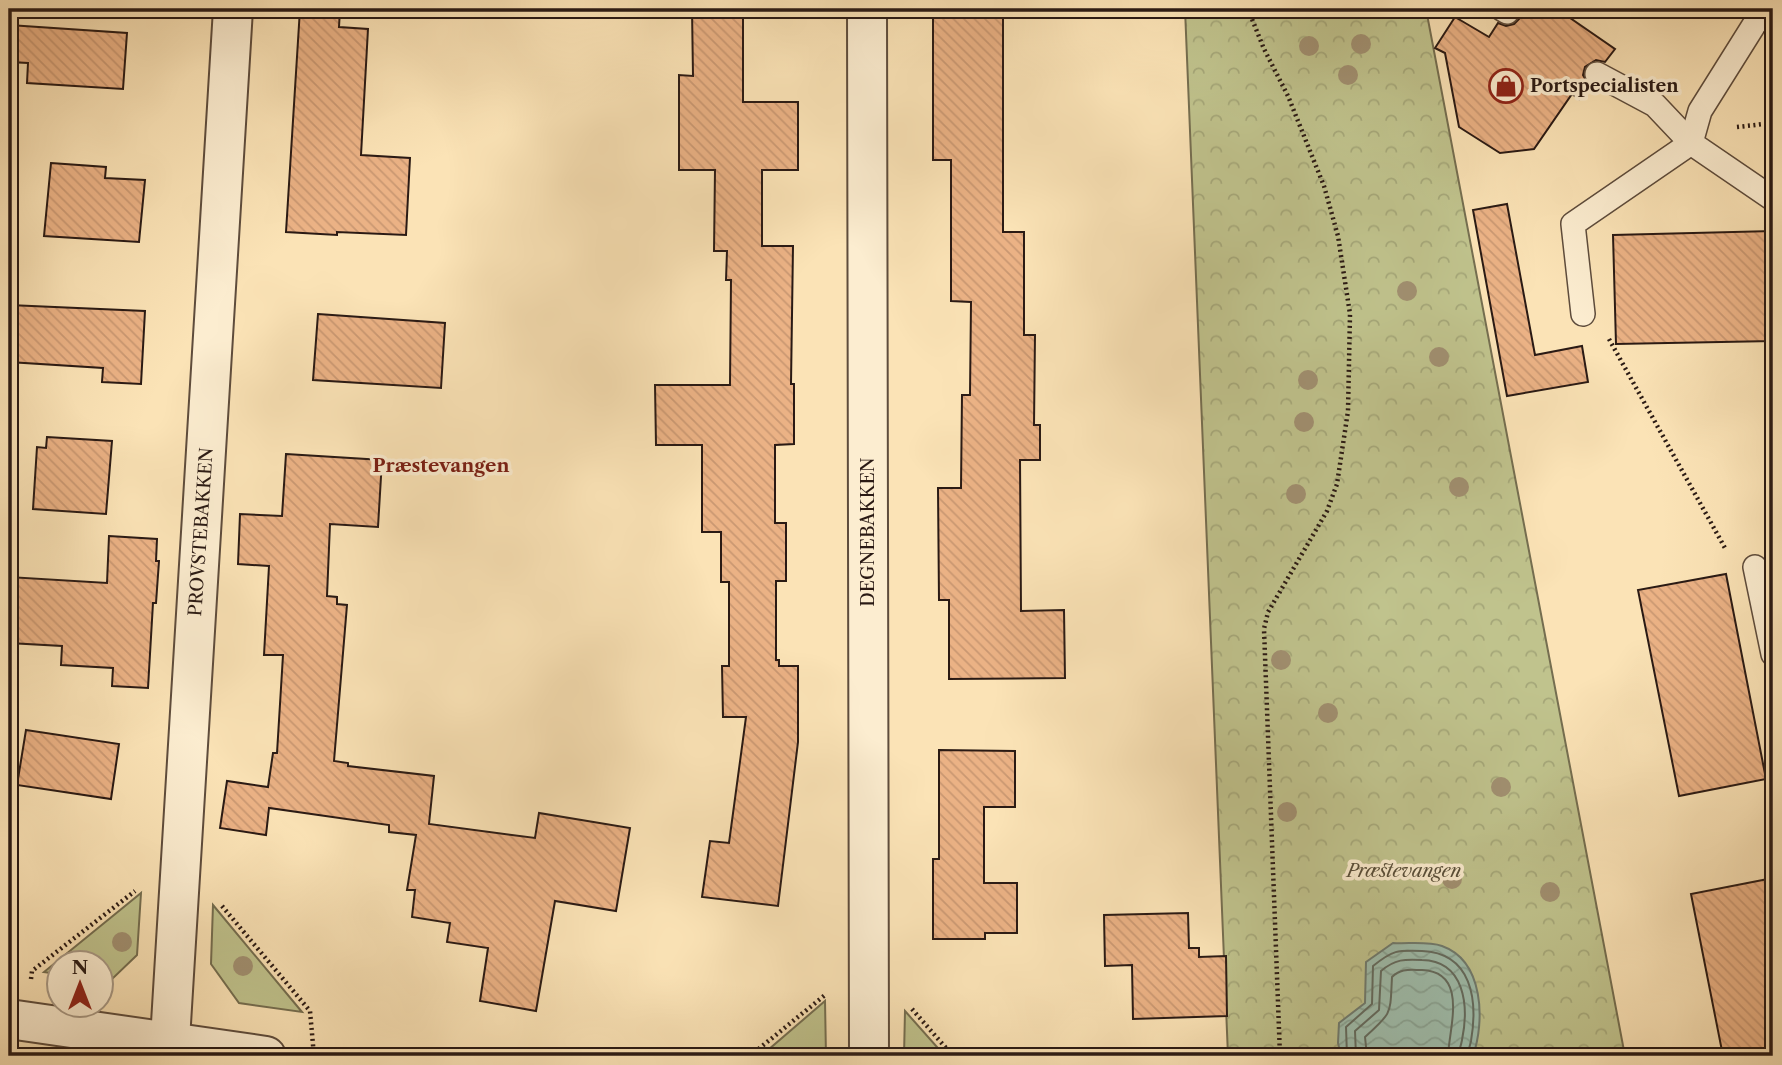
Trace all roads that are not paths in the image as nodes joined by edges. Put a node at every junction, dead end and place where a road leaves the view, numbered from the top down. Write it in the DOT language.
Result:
graph roads {
  1 [pos="233,9"];
  2 [pos="867,9"];
  3 [pos="1764,9"];
  4 [pos="1773,14"];
  5 [pos="1597,74"];
  6 [pos="1691,143"];
  7 [pos="1773,199"];
  8 [pos="1583,314"];
  9 [pos="1755,568"];
  10 [pos="1773,653"];
  11 [pos="16,1020"];
  12 [pos="169,1049"];
  13 [pos="266,1056"];
  14 [pos="869,1056"];
  1 -- 12 [label="street, PROVSTEBAKKEN"];
  2 -- 14 [label="street, DEGNEBAKKEN"];
  3 -- 4 [label="street"];
  3 -- 6 [label="lane"];
  5 -- 6 [label="lane"];
  6 -- 7 [label="lane"];
  6 -- 8 [label="lane"];
  9 -- 10 [label="lane"];
  11 -- 12 [label="street"];
  12 -- 13 [label="street"];
}
